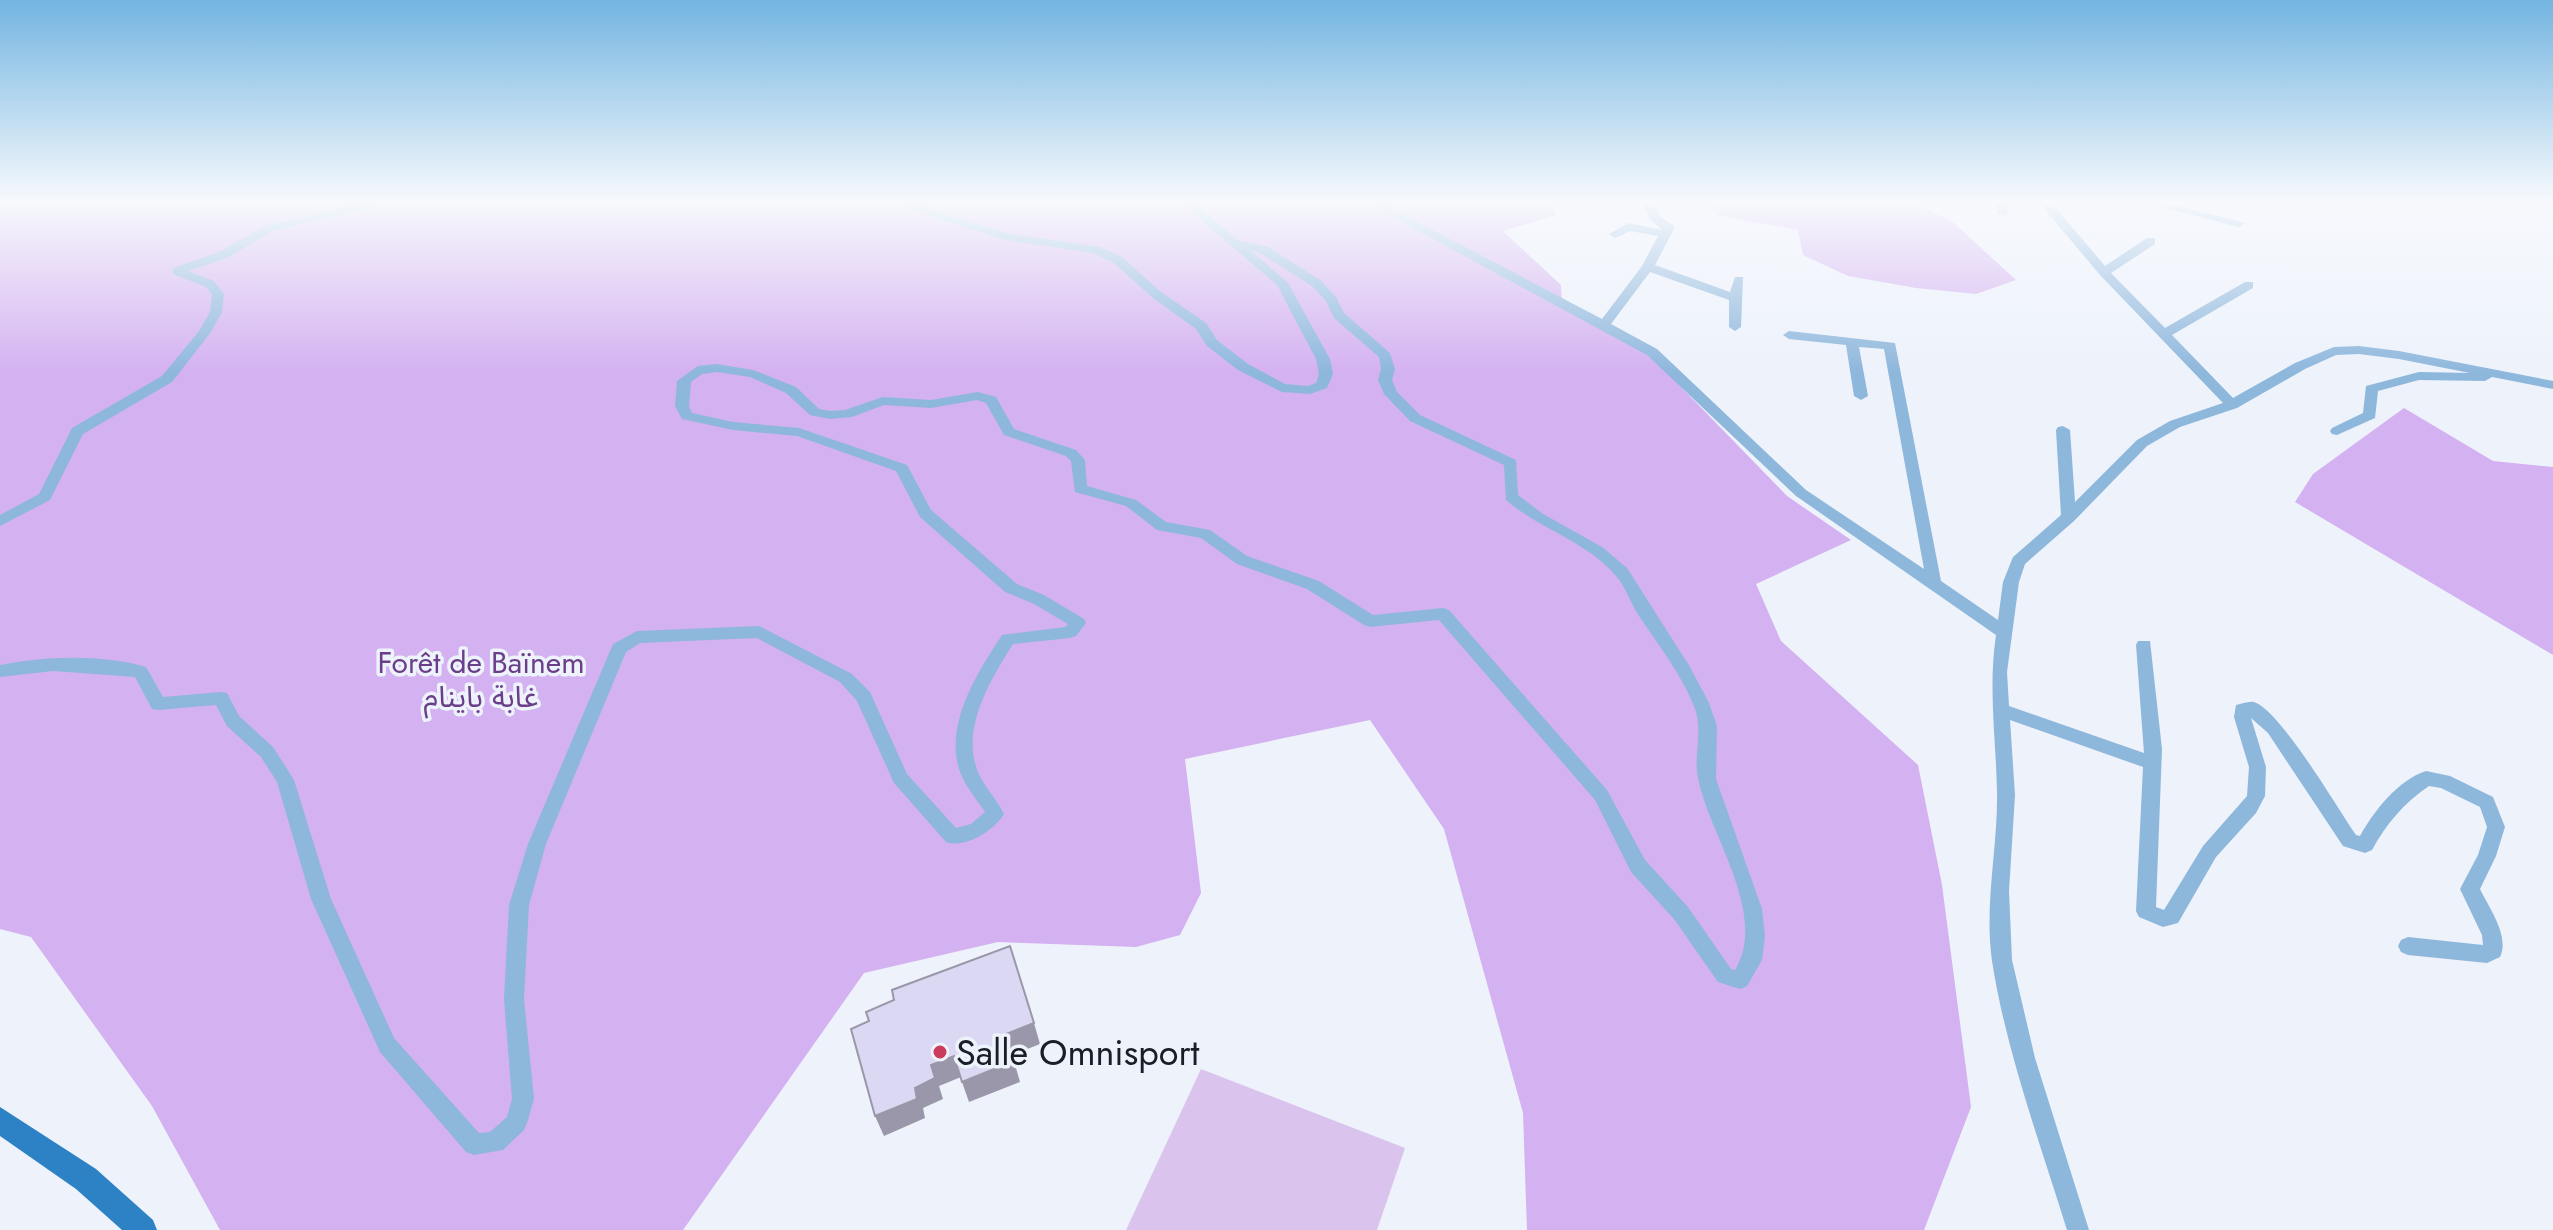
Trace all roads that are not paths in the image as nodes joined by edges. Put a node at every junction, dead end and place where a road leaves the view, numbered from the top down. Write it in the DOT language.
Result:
graph roads {
  1 [pos="216,257"];
  2 [pos="1112,257"];
  3 [pos="1250,257"];
  4 [pos="1276,257"];
  5 [pos="1475,257"];
  6 [pos="1653,257"];
  7 [pos="2091,257"];
  8 [pos="2126,257"];
  9 [pos="1648,267"];
  10 [pos="2104,272"];
  11 [pos="1739,280"];
  12 [pos="2249,285"];
  13 [pos="1735,298"];
  14 [pos="1604,325"];
  15 [pos="1735,327"];
  16 [pos="2164,334"];
  17 [pos="1789,335"];
  18 [pos="1852,342"];
  19 [pos="2503,375"];
  20 [pos="2553,385"];
  21 [pos="1861,396"];
  22 [pos="2232,405"];
  23 [pos="2063,430"];
  24 [pos="2337,431"];
  25 [pos="2069,517"];
  26 [pos="0,521"];
  27 [pos="1934,584"];
  28 [pos="2004,632"];
  29 [pos="2144,645"];
  30 [pos="0,671"];
  31 [pos="2001,710"];
  32 [pos="2151,763"];
  33 [pos="2408,946"];
  34 [pos="0,1120"];
  35 [pos="143,1230"];
  36 [pos="2078,1230"];
  1 -- 26 [label="street"];
  2 -- 3 [label="street"];
  4 -- 30 [label="street"];
  5 -- 14 [label="street"];
  6 -- 9 [label="street"];
  7 -- 10 [label="street"];
  8 -- 10 [label="street"];
  9 -- 13 [label="street"];
  9 -- 14 [label="street"];
  10 -- 16 [label="street"];
  11 -- 13 [label="street"];
  12 -- 16 [label="street"];
  13 -- 15 [label="street"];
  14 -- 27 [label="street"];
  16 -- 22 [label="street"];
  17 -- 18 [label="street"];
  18 -- 21 [label="street"];
  18 -- 27 [label="street"];
  19 -- 20 [label="street"];
  19 -- 22 [label="street"];
  19 -- 24 [label="street"];
  22 -- 25 [label="street"];
  23 -- 25 [label="street"];
  25 -- 28 [label="street"];
  27 -- 28 [label="street"];
  28 -- 31 [label="street"];
  29 -- 32 [label="street"];
  31 -- 32 [label="street"];
  31 -- 36 [label="street"];
  32 -- 33 [label="street"];
  34 -- 35 [label="main road"];
}
